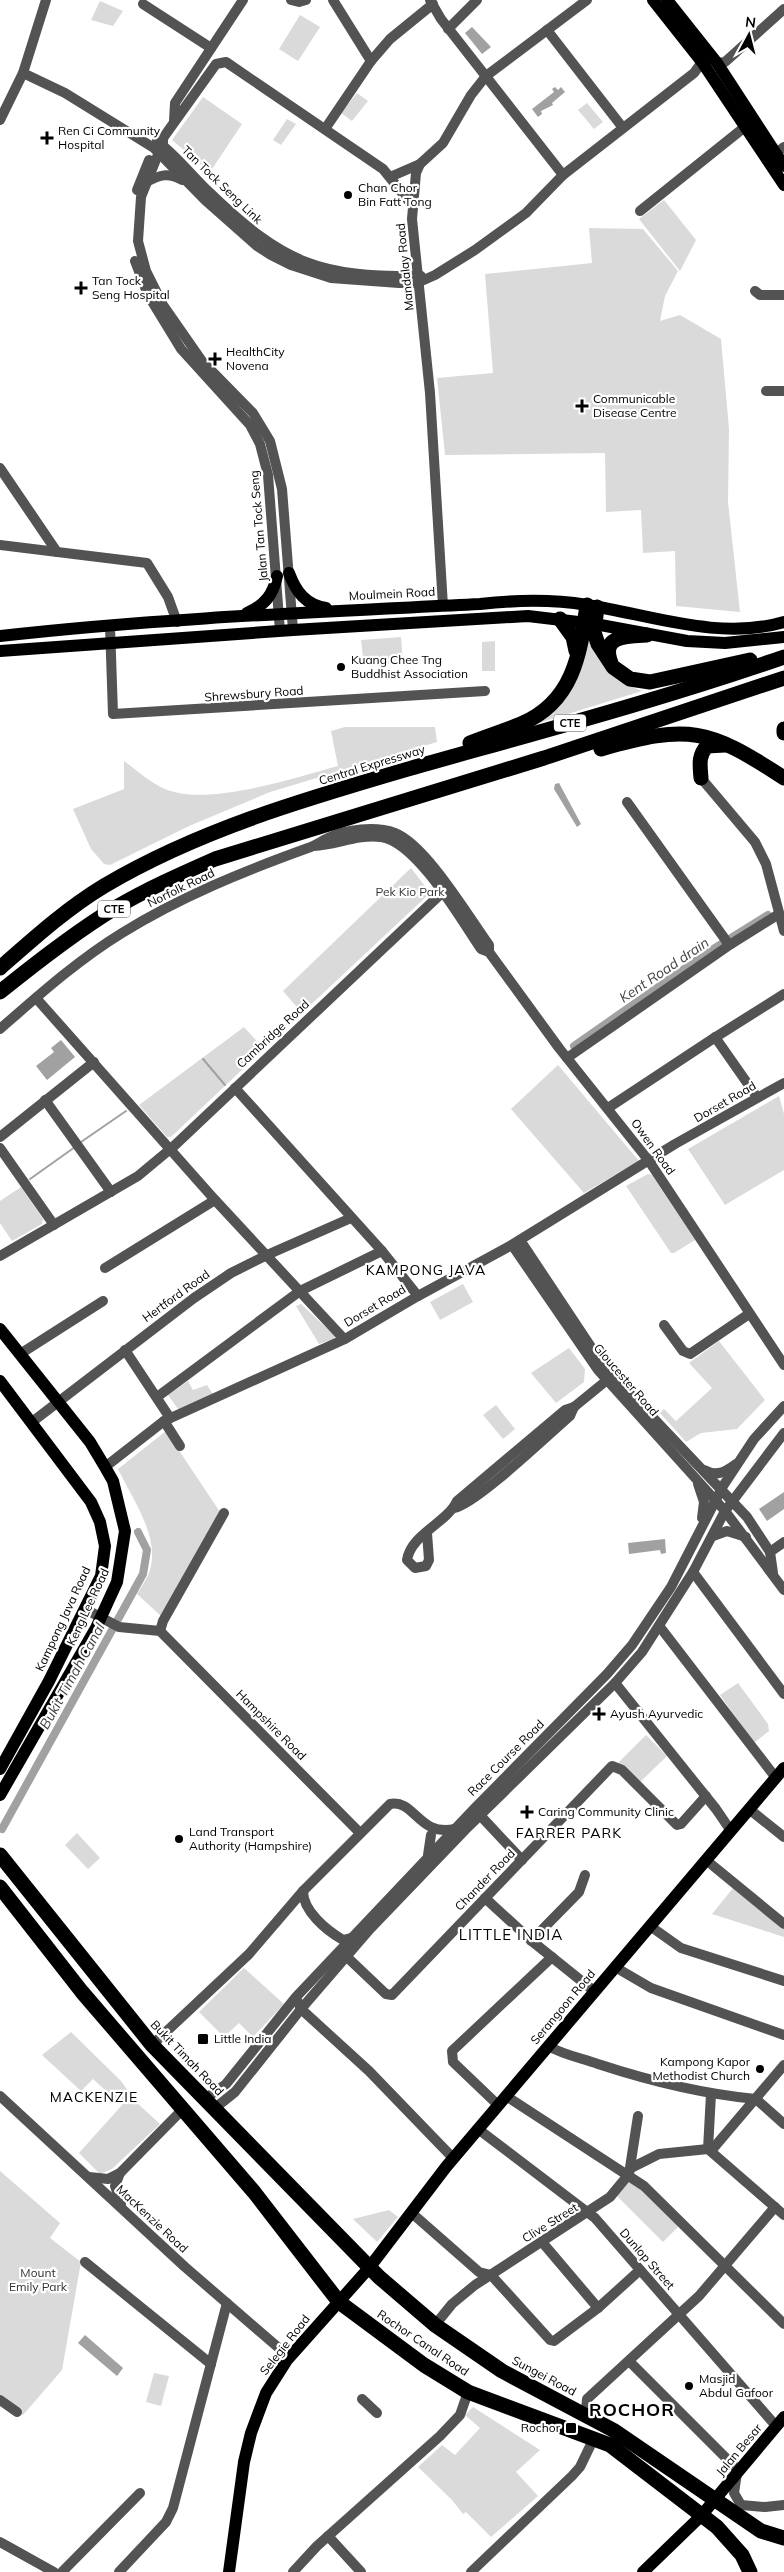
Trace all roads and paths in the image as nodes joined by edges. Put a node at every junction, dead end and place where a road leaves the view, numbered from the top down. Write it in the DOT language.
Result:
graph roads {
  1 [pos="46,0"];
  2 [pos="243,0"];
  3 [pos="291,0"];
  4 [pos="306,0"];
  5 [pos="333,0"];
  6 [pos="477,0"];
  7 [pos="587,0"];
  8 [pos="653,0"];
  9 [pos="667,0"];
  10 [pos="431,2"];
  11 [pos="143,4"];
  12 [pos="784,9"];
  13 [pos="784,15"];
  14 [pos="448,29"];
  15 [pos="546,30"];
  16 [pos="211,48"];
  17 [pos="371,61"];
  18 [pos="702,62"];
  19 [pos="721,68"];
  20 [pos="24,70"];
  21 [pos="486,76"];
  22 [pos="0,120"];
  23 [pos="174,120"];
  24 [pos="750,124"];
  25 [pos="623,128"];
  26 [pos="325,129"];
  27 [pos="159,145"];
  28 [pos="776,153"];
  29 [pos="420,164"];
  30 [pos="784,166"];
  31 [pos="563,175"];
  32 [pos="390,177"];
  33 [pos="184,181"];
  34 [pos="146,182"];
  35 [pos="414,183"];
  36 [pos="784,185"];
  37 [pos="412,205"];
  38 [pos="640,211"];
  39 [pos="417,279"];
  40 [pos="784,291"];
  41 [pos="784,296"];
  42 [pos="766,391"];
  43 [pos="784,391"];
  44 [pos="0,468"];
  45 [pos="0,545"];
  46 [pos="56,552"];
  47 [pos="283,575"];
  48 [pos="443,606"];
  49 [pos="592,606"];
  50 [pos="343,610"];
  51 [pos="285,613"];
  52 [pos="240,616"];
  53 [pos="560,619"];
  54 [pos="178,622"];
  55 [pos="784,622"];
  56 [pos="590,623"];
  57 [pos="110,626"];
  58 [pos="293,630"];
  59 [pos="280,631"];
  60 [pos="647,635"];
  61 [pos="0,636"];
  62 [pos="784,636"];
  63 [pos="111,644"];
  64 [pos="0,652"];
  65 [pos="577,658"];
  66 [pos="780,658"];
  67 [pos="613,667"];
  68 [pos="784,678"];
  69 [pos="485,691"];
  70 [pos="734,747"];
  71 [pos="454,756"];
  72 [pos="486,776"];
  73 [pos="701,778"];
  74 [pos="784,778"];
  75 [pos="626,802"];
  76 [pos="314,846"];
  77 [pos="444,890"];
  78 [pos="779,914"];
  79 [pos="784,931"];
  80 [pos="726,940"];
  81 [pos="0,968"];
  82 [pos="0,992"];
  83 [pos="784,994"];
  84 [pos="36,998"];
  85 [pos="0,1029"];
  86 [pos="713,1038"];
  87 [pos="567,1058"];
  88 [pos="94,1062"];
  89 [pos="784,1083"];
  90 [pos="234,1088"];
  91 [pos="755,1099"];
  92 [pos="45,1100"];
  93 [pos="608,1108"];
  94 [pos="0,1137"];
  95 [pos="0,1148"];
  96 [pos="171,1149"];
  97 [pos="649,1161"];
  98 [pos="111,1192"];
  99 [pos="215,1200"];
  100 [pos="351,1218"];
  101 [pos="54,1225"];
  102 [pos="516,1242"];
  103 [pos="382,1251"];
  104 [pos="266,1254"];
  105 [pos="0,1256"];
  106 [pos="104,1268"];
  107 [pos="300,1291"];
  108 [pos="418,1296"];
  109 [pos="103,1301"];
  110 [pos="749,1314"];
  111 [pos="664,1326"];
  112 [pos="0,1329"];
  113 [pos="344,1339"];
  114 [pos="125,1350"];
  115 [pos="20,1354"];
  116 [pos="784,1365"];
  117 [pos="609,1378"];
  118 [pos="0,1382"];
  119 [pos="157,1397"];
  120 [pos="56,1401"];
  121 [pos="784,1406"];
  122 [pos="167,1420"];
  123 [pos="32,1422"];
  124 [pos="784,1433"];
  125 [pos="180,1446"];
  126 [pos="740,1460"];
  127 [pos="105,1467"];
  128 [pos="695,1470"];
  129 [pos="722,1489"];
  130 [pos="715,1500"];
  131 [pos="734,1500"];
  132 [pos="725,1511"];
  133 [pos="224,1513"];
  134 [pos="427,1532"];
  135 [pos="699,1532"];
  136 [pos="124,1534"];
  137 [pos="102,1535"];
  138 [pos="713,1536"];
  139 [pos="747,1537"];
  140 [pos="784,1542"];
  141 [pos="770,1552"];
  142 [pos="693,1572"];
  143 [pos="773,1573"];
  144 [pos="784,1590"];
  145 [pos="85,1609"];
  146 [pos="104,1619"];
  147 [pos="660,1627"];
  148 [pos="160,1631"];
  149 [pos="615,1683"];
  150 [pos="784,1694"];
  151 [pos="0,1769"];
  152 [pos="780,1773"];
  153 [pos="0,1795"];
  154 [pos="706,1796"];
  155 [pos="749,1809"];
  156 [pos="477,1812"];
  157 [pos="425,1825"];
  158 [pos="731,1831"];
  159 [pos="360,1833"];
  160 [pos="456,1834"];
  161 [pos="431,1835"];
  162 [pos="784,1837"];
  163 [pos="0,1842"];
  164 [pos="442,1842"];
  165 [pos="0,1855"];
  166 [pos="427,1859"];
  167 [pos="522,1860"];
  168 [pos="706,1860"];
  169 [pos="585,1876"];
  170 [pos="0,1888"];
  171 [pos="303,1891"];
  172 [pos="485,1898"];
  173 [pos="784,1924"];
  174 [pos="650,1926"];
  175 [pos="63,1932"];
  176 [pos="351,1938"];
  177 [pos="531,1941"];
  178 [pos="341,1954"];
  179 [pos="552,1957"];
  180 [pos="615,1967"];
  181 [pos="784,1981"];
  182 [pos="594,1991"];
  183 [pos="296,1997"];
  184 [pos="301,2009"];
  185 [pos="784,2035"];
  186 [pos="152,2045"];
  187 [pos="548,2046"];
  188 [pos="257,2056"];
  189 [pos="784,2065"];
  190 [pos="711,2094"];
  191 [pos="0,2096"];
  192 [pos="756,2099"];
  193 [pos="502,2100"];
  194 [pos="210,2103"];
  195 [pos="183,2109"];
  196 [pos="638,2116"];
  197 [pos="784,2124"];
  198 [pos="478,2129"];
  199 [pos="709,2150"];
  200 [pos="453,2158"];
  201 [pos="630,2171"];
  202 [pos="120,2173"];
  203 [pos="88,2177"];
  204 [pos="775,2207"];
  205 [pos="122,2208"];
  206 [pos="589,2213"];
  207 [pos="413,2214"];
  208 [pos="784,2215"];
  209 [pos="542,2242"];
  210 [pos="84,2262"];
  211 [pos="726,2266"];
  212 [pos="369,2268"];
  213 [pos="640,2270"];
  214 [pos="487,2274"];
  215 [pos="339,2302"];
  216 [pos="227,2303"];
  217 [pos="598,2308"];
  218 [pos="679,2315"];
  219 [pos="784,2324"];
  220 [pos="435,2325"];
  221 [pos="287,2360"];
  222 [pos="629,2361"];
  223 [pos="211,2364"];
  224 [pos="468,2392"];
  225 [pos="362,2399"];
  226 [pos="0,2400"];
  227 [pos="17,2412"];
  228 [pos="376,2413"];
  229 [pos="588,2416"];
  230 [pos="780,2422"];
  231 [pos="594,2438"];
  232 [pos="629,2443"];
  233 [pos="637,2467"];
  234 [pos="738,2472"];
  235 [pos="140,2493"];
  236 [pos="714,2500"];
  237 [pos="784,2505"];
  238 [pos="701,2516"];
  239 [pos="328,2536"];
  240 [pos="784,2538"];
  241 [pos="0,2542"];
  242 [pos="54,2572"];
  243 [pos="62,2572"];
  244 [pos="119,2572"];
  245 [pos="229,2572"];
  246 [pos="292,2572"];
  247 [pos="361,2572"];
  248 [pos="470,2572"];
  249 [pos="643,2572"];
  250 [pos="750,2572"];
  1 -- 20 [label="street"];
  2 -- 16 [label="street, Jalan Tan Tock Seng"];
  3 -- 4 [label="street"];
  5 -- 17 [label="street"];
  6 -- 14 [label="street"];
  7 -- 15 [label="street"];
  8 -- 18 [label="main road"];
  9 -- 19 [label="main road"];
  10 -- 14 [label="street"];
  10 -- 17 [label="street"];
  11 -- 16 [label="street"];
  12 -- 19 [label="street"];
  13 -- 19 [label="street"];
  14 -- 21 [label="street"];
  15 -- 21 [label="street"];
  15 -- 25 [label="street"];
  16 -- 23 [label="street, Jalan Tan Tock Seng"];
  17 -- 26 [label="street"];
  18 -- 24 [label="main road"];
  18 -- 25 [label="street"];
  19 -- 24 [label="main road"];
  20 -- 22 [label="street"];
  20 -- 27 [label="street, Tan Tock Seng Link"];
  21 -- 29 [label="street"];
  21 -- 31 [label="street"];
  23 -- 26 [label="street, Jalan Tan Tock Seng"];
  23 -- 27 [label="street, Jalan Tan Tock Seng"];
  24 -- 28 [label="main road"];
  24 -- 38 [label="street"];
  25 -- 31 [label="street"];
  26 -- 32 [label="street"];
  27 -- 33 [label="street, Tan Tock Seng Link"];
  27 -- 34 [label="street, Jalan Tan Tock Seng"];
  27 -- 39 [label="street, Tan Tock Seng Link"];
  27 -- 47 [label="street, Jalan Tan Tock Seng"];
  28 -- 30 [label="main road"];
  28 -- 36 [label="main road"];
  29 -- 32 [label="street"];
  29 -- 35 [label="street, Mandalay Road"];
  31 -- 39 [label="street"];
  32 -- 35 [label="street"];
  32 -- 37 [label="street"];
  33 -- 34 [label="street, Tan Tock Seng Link"];
  33 -- 39 [label="street, Tan Tock Seng Link"];
  34 -- 47 [label="street, Jalan Tan Tock Seng"];
  35 -- 37 [label="street, Mandalay Road"];
  37 -- 39 [label="street, Mandalay Road"];
  39 -- 48 [label="street, Mandalay Road"];
  40 -- 41 [label="street"];
  42 -- 43 [label="street"];
  44 -- 46 [label="street"];
  45 -- 46 [label="street"];
  46 -- 54 [label="street"];
  47 -- 50 [label="main road"];
  47 -- 51 [label="street, Jalan Tan Tock Seng"];
  47 -- 52 [label="main road"];
  48 -- 49 [label="main road, Moulmein Road"];
  48 -- 50 [label="main road, Moulmein Road"];
  49 -- 55 [label="main road, Moulmein Road"];
  49 -- 56 [label="highway"];
  50 -- 51 [label="main road, Moulmein Road"];
  51 -- 52 [label="main road, Moulmein Road"];
  51 -- 58 [label="street, Jalan Tan Tock Seng"];
  51 -- 59 [label="street, Jalan Tan Tock Seng"];
  52 -- 54 [label="main road, Moulmein Road"];
  53 -- 56 [label="main road"];
  53 -- 58 [label="main road"];
  53 -- 65 [label="highway"];
  54 -- 57 [label="main road, Moulmein Road"];
  56 -- 60 [label="main road"];
  56 -- 65 [label="highway"];
  56 -- 67 [label="highway"];
  57 -- 61 [label="main road, Moulmein Road"];
  57 -- 63 [label="street, Shrewsbury Road"];
  58 -- 59 [label="main road"];
  59 -- 63 [label="main road"];
  60 -- 62 [label="main road"];
  60 -- 67 [label="highway"];
  63 -- 64 [label="main road"];
  63 -- 69 [label="street, Shrewsbury Road"];
  65 -- 71 [label="highway"];
  66 -- 67 [label="highway"];
  66 -- 71 [label="highway, Central Expressway / CTE"];
  68 -- 72 [label="highway, CTE"];
  70 -- 72 [label="highway"];
  70 -- 73 [label="highway"];
  70 -- 74 [label="highway"];
  71 -- 81 [label="highway, Central Expressway / CTE"];
  72 -- 82 [label="highway, CTE"];
  73 -- 78 [label="street"];
  75 -- 80 [label="street"];
  76 -- 77 [label="street, Owen Road"];
  76 -- 84 [label="street, Norfolk Road"];
  77 -- 87 [label="street, Owen Road"];
  77 -- 90 [label="street, Cambridge Road"];
  78 -- 79 [label="street"];
  78 -- 80 [label="street"];
  80 -- 87 [label="street"];
  83 -- 86 [label="street"];
  84 -- 85 [label="street, Norfolk Road"];
  84 -- 88 [label="street"];
  86 -- 91 [label="street"];
  86 -- 93 [label="street"];
  87 -- 93 [label="street, Owen Road"];
  88 -- 92 [label="street"];
  88 -- 96 [label="street"];
  89 -- 91 [label="street, Dorset Road"];
  90 -- 96 [label="street, Cambridge Road"];
  90 -- 100 [label="street"];
  91 -- 97 [label="street, Dorset Road"];
  92 -- 94 [label="street"];
  92 -- 98 [label="street"];
  93 -- 97 [label="street, Owen Road"];
  95 -- 101 [label="street"];
  96 -- 98 [label="street, Cambridge Road"];
  96 -- 99 [label="street"];
  97 -- 102 [label="street, Dorset Road"];
  97 -- 110 [label="street, Owen Road"];
  98 -- 101 [label="street, Cambridge Road"];
  99 -- 104 [label="street"];
  99 -- 106 [label="street"];
  100 -- 103 [label="street"];
  100 -- 104 [label="street, Hertford Road"];
  101 -- 105 [label="street, Cambridge Road"];
  102 -- 108 [label="street, Dorset Road"];
  102 -- 117 [label="street, Gloucester Road"];
  103 -- 107 [label="street"];
  103 -- 108 [label="street"];
  104 -- 107 [label="street"];
  104 -- 114 [label="street, Hertford Road"];
  107 -- 113 [label="street"];
  107 -- 119 [label="street"];
  108 -- 113 [label="street, Dorset Road"];
  109 -- 115 [label="street"];
  110 -- 111 [label="street"];
  110 -- 116 [label="street, Owen Road"];
  112 -- 115 [label="main road, Keng Lee Road"];
  113 -- 122 [label="street, Dorset Road"];
  114 -- 119 [label="street"];
  114 -- 120 [label="street, Hertford Road"];
  115 -- 120 [label="main road, Keng Lee Road"];
  117 -- 128 [label="street, Gloucester Road"];
  117 -- 134 [label="street"];
  118 -- 123 [label="main road, Kampong Java Road"];
  119 -- 122 [label="street"];
  120 -- 123 [label="street, Hertford Road"];
  120 -- 127 [label="main road, Keng Lee Road"];
  121 -- 126 [label="street, Race Course Road"];
  122 -- 125 [label="street"];
  122 -- 127 [label="street, Dorset Road"];
  123 -- 137 [label="main road, Kampong Java Road"];
  124 -- 131 [label="street, Race Course Road"];
  126 -- 128 [label="street"];
  126 -- 129 [label="street, Race Course Road"];
  127 -- 136 [label="main road, Keng Lee Road"];
  128 -- 129 [label="street, Gloucester Road"];
  128 -- 130 [label="street, Gloucester Road"];
  128 -- 135 [label="street"];
  129 -- 130 [label="street, Race Course Road"];
  129 -- 131 [label="street, Gloucester Road"];
  130 -- 132 [label="street, Gloucester Road"];
  130 -- 135 [label="street, Race Course Road"];
  131 -- 132 [label="street, Race Course Road"];
  131 -- 141 [label="street, Gloucester Road"];
  132 -- 138 [label="street, Race Course Road"];
  132 -- 139 [label="street, Gloucester Road"];
  133 -- 148 [label="street"];
  135 -- 156 [label="street, Race Course Road"];
  136 -- 137 [label="main road"];
  136 -- 146 [label="main road, Keng Lee Road"];
  137 -- 145 [label="main road, Kampong Java Road"];
  138 -- 139 [label="street"];
  138 -- 142 [label="street, Race Course Road"];
  139 -- 143 [label="street, Gloucester Road"];
  140 -- 141 [label="street"];
  141 -- 143 [label="street"];
  142 -- 147 [label="street, Race Course Road"];
  142 -- 150 [label="street"];
  143 -- 144 [label="street, Gloucester Road"];
  145 -- 146 [label="street"];
  145 -- 151 [label="main road, Kampong Java Road"];
  146 -- 148 [label="street"];
  146 -- 153 [label="main road, Keng Lee Road"];
  147 -- 149 [label="street, Race Course Road"];
  147 -- 152 [label="street"];
  148 -- 159 [label="street, Hampshire Road"];
  149 -- 154 [label="street"];
  149 -- 156 [label="street, Race Course Road"];
  152 -- 155 [label="main road, Serangoon Road"];
  154 -- 158 [label="street"];
  154 -- 167 [label="street, Chander Road"];
  155 -- 158 [label="main road, Serangoon Road"];
  155 -- 162 [label="street"];
  156 -- 160 [label="street, Race Course Road"];
  156 -- 167 [label="street"];
  157 -- 159 [label="street"];
  157 -- 160 [label="street"];
  157 -- 161 [label="street"];
  158 -- 168 [label="main road, Serangoon Road"];
  159 -- 171 [label="street"];
  160 -- 164 [label="street"];
  160 -- 178 [label="street, Race Course Road"];
  161 -- 164 [label="street"];
  161 -- 166 [label="street"];
  163 -- 175 [label="highway"];
  164 -- 166 [label="street, Race Course Road"];
  165 -- 175 [label="highway, Bukit Timah Road"];
  166 -- 176 [label="street, Race Course Road"];
  167 -- 172 [label="street, Chander Road"];
  168 -- 173 [label="street"];
  168 -- 174 [label="main road, Serangoon Road"];
  169 -- 177 [label="street"];
  170 -- 195 [label="highway"];
  171 -- 176 [label="street"];
  171 -- 186 [label="street"];
  172 -- 177 [label="street"];
  172 -- 178 [label="street, Chander Road"];
  174 -- 180 [label="main road, Serangoon Road"];
  174 -- 181 [label="street"];
  175 -- 186 [label="highway, Bukit Timah Road"];
  176 -- 178 [label="street, Race Course Road"];
  177 -- 179 [label="street"];
  178 -- 183 [label="street, Race Course Road"];
  178 -- 184 [label="street, Race Course Road"];
  179 -- 182 [label="street"];
  179 -- 193 [label="street"];
  180 -- 182 [label="main road, Serangoon Road"];
  180 -- 185 [label="street"];
  182 -- 187 [label="main road, Serangoon Road"];
  183 -- 184 [label="street"];
  183 -- 188 [label="street, Race Course Road"];
  184 -- 188 [label="street, Race Course Road"];
  184 -- 200 [label="street"];
  186 -- 194 [label="highway, Bukit Timah Road"];
  187 -- 190 [label="street"];
  187 -- 193 [label="main road, Serangoon Road"];
  188 -- 194 [label="street, Race Course Road"];
  189 -- 192 [label="street"];
  190 -- 192 [label="street"];
  190 -- 199 [label="street"];
  191 -- 203 [label="street, MacKenzie Road"];
  192 -- 197 [label="street"];
  192 -- 199 [label="street"];
  193 -- 198 [label="main road, Serangoon Road"];
  193 -- 201 [label="street"];
  194 -- 212 [label="highway, Bukit Timah Road"];
  195 -- 202 [label="street"];
  195 -- 215 [label="highway"];
  196 -- 201 [label="street"];
  198 -- 200 [label="main road, Serangoon Road"];
  198 -- 206 [label="street, Dunlop Street"];
  199 -- 201 [label="street"];
  199 -- 204 [label="street"];
  200 -- 207 [label="main road, Serangoon Road"];
  201 -- 206 [label="street, Clive Street"];
  201 -- 211 [label="street"];
  202 -- 203 [label="street"];
  202 -- 205 [label="street"];
  203 -- 205 [label="street, MacKenzie Road"];
  204 -- 208 [label="street"];
  204 -- 211 [label="street"];
  205 -- 216 [label="street, MacKenzie Road"];
  206 -- 209 [label="street, Clive Street"];
  206 -- 213 [label="street, Dunlop Street"];
  207 -- 212 [label="main road, Serangoon Road"];
  207 -- 214 [label="street"];
  209 -- 214 [label="street, Clive Street"];
  209 -- 217 [label="street"];
  210 -- 223 [label="street"];
  211 -- 218 [label="street"];
  211 -- 219 [label="street"];
  212 -- 215 [label="main road, Selegie Road"];
  212 -- 220 [label="highway, Sungei Road"];
  213 -- 217 [label="street"];
  213 -- 218 [label="street, Dunlop Street"];
  214 -- 217 [label="street"];
  214 -- 220 [label="street, Clive Street"];
  215 -- 221 [label="main road, Selegie Road"];
  215 -- 224 [label="highway, Rochor Canal Road"];
  216 -- 221 [label="street, MacKenzie Road"];
  216 -- 223 [label="street"];
  218 -- 222 [label="street"];
  218 -- 230 [label="street, Dunlop Street"];
  220 -- 229 [label="highway, Sungei Road"];
  221 -- 245 [label="main road, Selegie Road"];
  222 -- 229 [label="street"];
  222 -- 234 [label="street"];
  223 -- 244 [label="street"];
  224 -- 231 [label="highway, Rochor Canal Road"];
  224 -- 239 [label="street"];
  225 -- 228 [label="street"];
  226 -- 227 [label="street"];
  229 -- 232 [label="highway, Sungei Road"];
  230 -- 234 [label="main road, Jalan Besar"];
  231 -- 233 [label="highway, Rochor Canal Road"];
  231 -- 248 [label="street"];
  232 -- 233 [label="highway"];
  232 -- 236 [label="highway, Sungei Road"];
  233 -- 238 [label="highway, Rochor Canal Road"];
  234 -- 236 [label="main road, Jalan Besar"];
  234 -- 237 [label="street"];
  235 -- 243 [label="street"];
  236 -- 238 [label="main road, Jalan Besar"];
  236 -- 240 [label="highway, Sungei Road"];
  238 -- 249 [label="main road, Jalan Besar"];
  238 -- 250 [label="highway, Rochor Canal Road"];
  239 -- 246 [label="street"];
  239 -- 247 [label="street"];
  241 -- 242 [label="street"];
}
